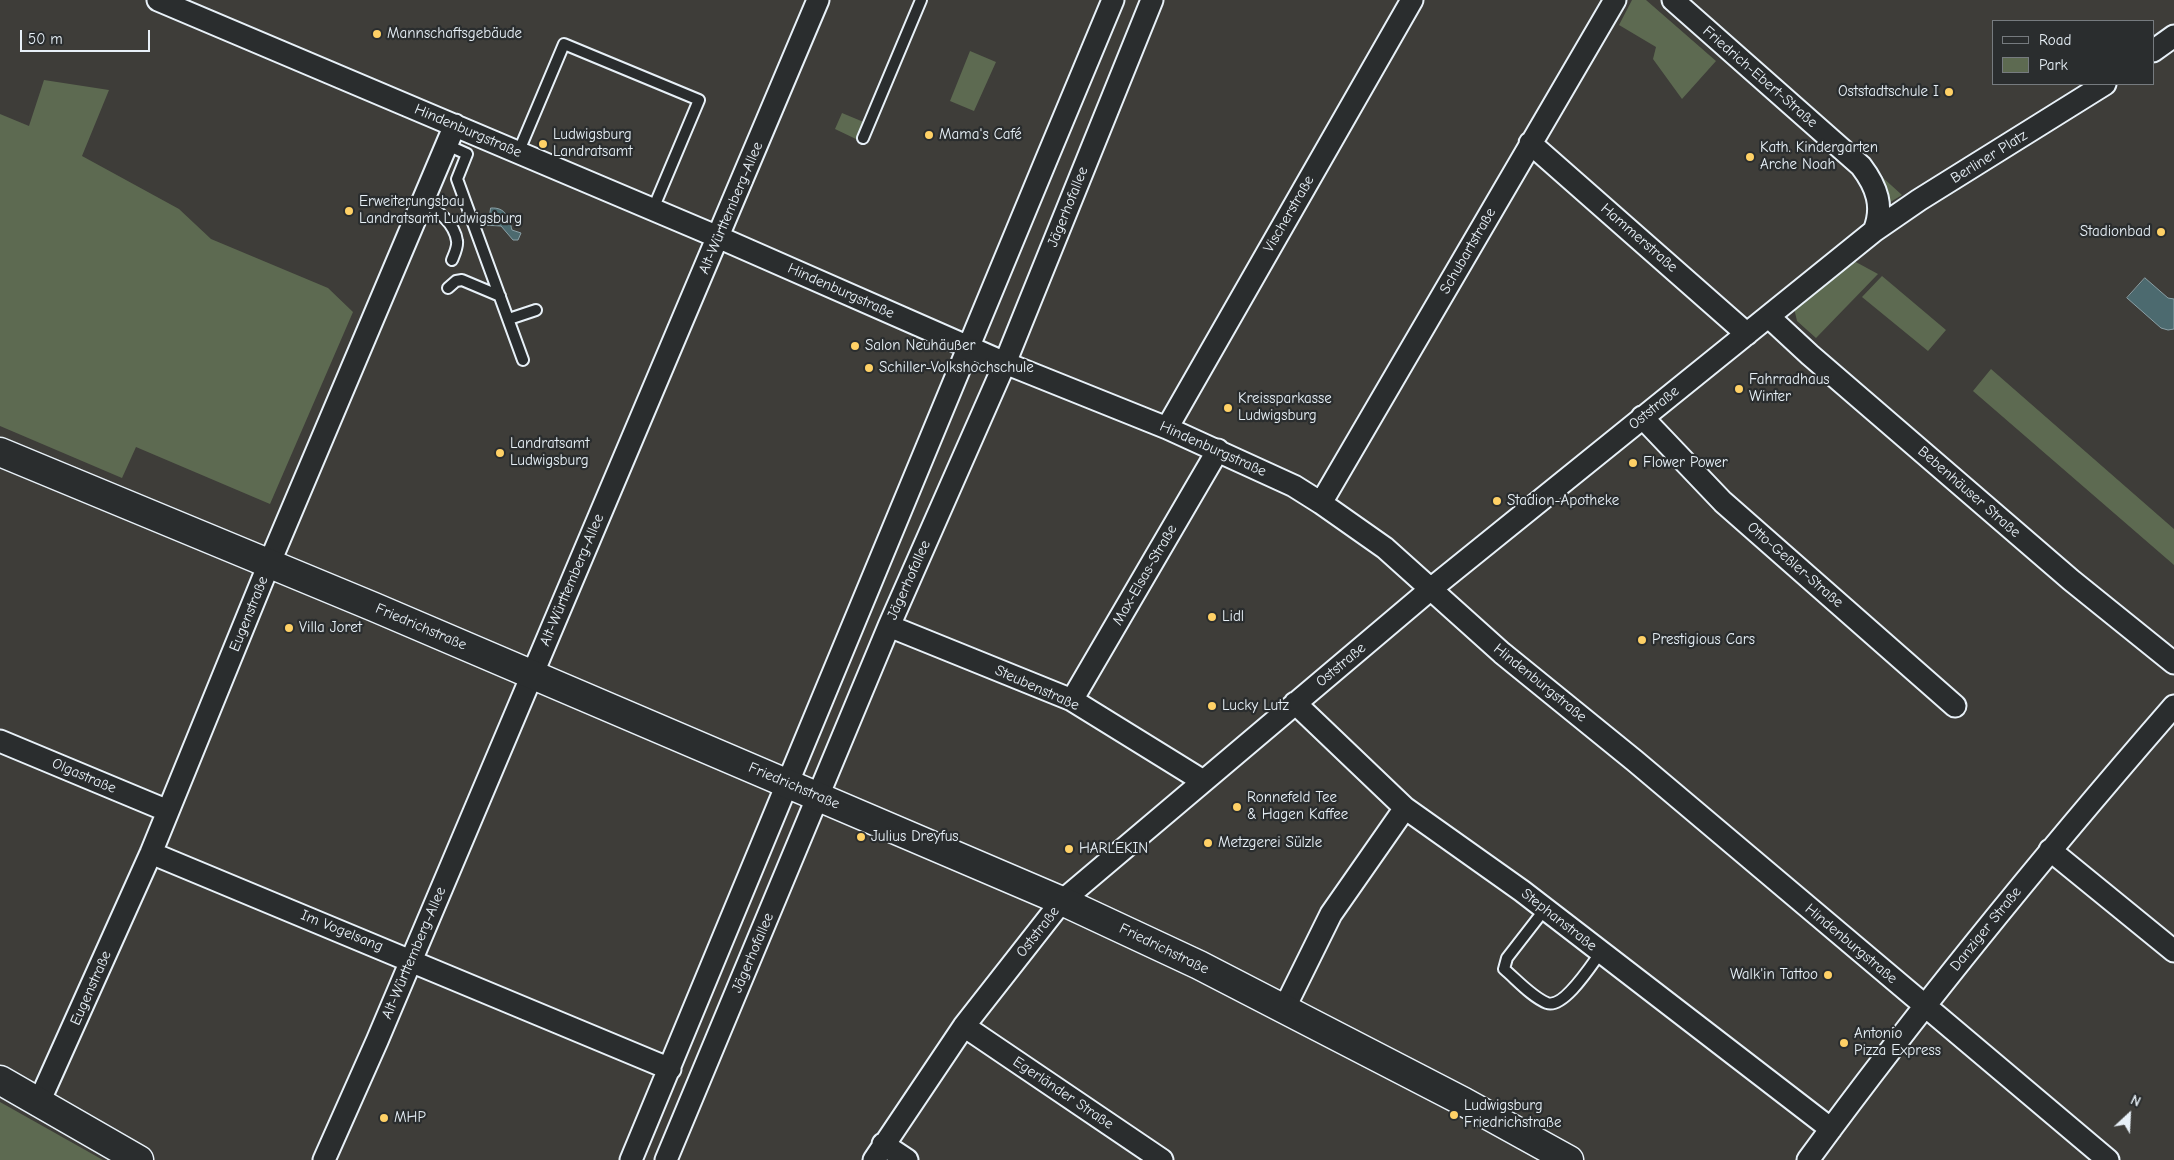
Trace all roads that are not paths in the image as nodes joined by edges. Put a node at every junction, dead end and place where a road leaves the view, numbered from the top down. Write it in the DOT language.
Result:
graph roads {
  1 [pos="158,0"];
  2 [pos="818,0"];
  3 [pos="921,0"];
  4 [pos="1113,0"];
  5 [pos="1152,0"];
  6 [pos="1412,0"];
  7 [pos="1615,0"];
  8 [pos="1673,0"];
  9 [pos="2174,36"];
  10 [pos="2154,50"];
  11 [pos="2103,85"];
  12 [pos="455,125"];
  13 [pos="863,138"];
  14 [pos="1530,143"];
  15 [pos="447,145"];
  16 [pos="518,153"];
  17 [pos="423,203"];
  18 [pos="653,209"];
  19 [pos="1874,231"];
  20 [pos="718,237"];
  21 [pos="452,260"];
  22 [pos="448,288"];
  23 [pos="500,296"];
  24 [pos="536,310"];
  25 [pos="1769,317"];
  26 [pos="509,319"];
  27 [pos="1747,334"];
  28 [pos="967,346"];
  29 [pos="523,360"];
  30 [pos="1005,363"];
  31 [pos="1642,417"];
  32 [pos="1167,428"];
  33 [pos="1218,450"];
  34 [pos="0,452"];
  35 [pos="1321,503"];
  36 [pos="269,564"];
  37 [pos="1432,588"];
  38 [pos="889,626"];
  39 [pos="2174,663"];
  40 [pos="531,675"];
  41 [pos="1072,700"];
  42 [pos="1295,703"];
  43 [pos="1955,706"];
  44 [pos="2174,706"];
  45 [pos="0,740"];
  46 [pos="1203,781"];
  47 [pos="789,783"];
  48 [pos="819,796"];
  49 [pos="1405,808"];
  50 [pos="168,812"];
  51 [pos="2050,850"];
  52 [pos="151,853"];
  53 [pos="1062,901"];
  54 [pos="1546,909"];
  55 [pos="2174,951"];
  56 [pos="1601,952"];
  57 [pos="411,960"];
  58 [pos="1924,1005"];
  59 [pos="1284,1009"];
  60 [pos="964,1026"];
  61 [pos="670,1069"];
  62 [pos="0,1080"];
  63 [pos="39,1102"];
  64 [pos="1831,1129"];
  65 [pos="878,1152"];
  66 [pos="139,1160"];
  67 [pos="324,1160"];
  68 [pos="631,1160"];
  69 [pos="666,1160"];
  70 [pos="907,1160"];
  71 [pos="1162,1160"];
  72 [pos="1568,1160"];
  73 [pos="1808,1160"];
  74 [pos="2108,1160"];
  1 -- 12 [label="street, Hindenburgstraße"];
  2 -- 20 [label="street, Alt-Württemberg-Allee"];
  3 -- 13 [label="lane"];
  4 -- 28 [label="street"];
  5 -- 30 [label="street, Jägerhofallee"];
  6 -- 32 [label="street, Vischerstraße"];
  7 -- 14 [label="street, Schubartstraße"];
  8 -- 19 [label="street, Friedrich-Ebert-Straße"];
  9 -- 10 [label="street"];
  11 -- 19 [label="street, Berliner Platz"];
  12 -- 15 [label="street, Eugenstraße"];
  12 -- 16 [label="street, Hindenburgstraße"];
  14 -- 27 [label="street, Hammerstraße"];
  14 -- 35 [label="street, Schubartstraße"];
  15 -- 17 [label="street, Eugenstraße"];
  15 -- 23 [label="lane"];
  16 -- 18 [label="street, Hindenburgstraße"];
  16 -- 18 [label="lane"];
  17 -- 21 [label="lane"];
  17 -- 36 [label="street, Eugenstraße"];
  18 -- 20 [label="street, Hindenburgstraße"];
  19 -- 25 [label="street, Oststraße"];
  20 -- 28 [label="street, Hindenburgstraße"];
  20 -- 40 [label="street, Alt-Württemberg-Allee"];
  22 -- 23 [label="lane"];
  23 -- 26 [label="lane"];
  24 -- 26 [label="lane"];
  25 -- 27 [label="street, Oststraße"];
  25 -- 39 [label="street, Bebenhäuser Straße"];
  26 -- 29 [label="lane"];
  27 -- 31 [label="street, Oststraße"];
  28 -- 30 [label="street, Hindenburgstraße"];
  28 -- 47 [label="street"];
  30 -- 32 [label="street, Hindenburgstraße"];
  30 -- 38 [label="street, Jägerhofallee"];
  31 -- 37 [label="street, Oststraße"];
  31 -- 43 [label="street, Otto-Geßler-Straße"];
  32 -- 33 [label="street, Hindenburgstraße"];
  33 -- 35 [label="street, Hindenburgstraße"];
  33 -- 41 [label="street, Max-Elsas-Straße"];
  34 -- 36 [label="main road, Friedrichstraße"];
  35 -- 37 [label="street, Hindenburgstraße"];
  36 -- 40 [label="main road, Friedrichstraße"];
  36 -- 50 [label="street, Eugenstraße"];
  37 -- 42 [label="street, Oststraße"];
  37 -- 58 [label="street, Hindenburgstraße"];
  38 -- 41 [label="street, Steubenstraße"];
  38 -- 48 [label="street, Jägerhofallee"];
  40 -- 47 [label="main road, Friedrichstraße"];
  40 -- 57 [label="street, Alt-Württemberg-Allee"];
  41 -- 46 [label="street, Steubenstraße"];
  42 -- 46 [label="street, Oststraße"];
  42 -- 49 [label="street, Stephanstraße"];
  44 -- 51 [label="street, Danziger Straße"];
  45 -- 50 [label="street, Olgastraße"];
  46 -- 53 [label="street, Oststraße"];
  47 -- 48 [label="main road, Friedrichstraße"];
  47 -- 61 [label="street"];
  48 -- 53 [label="main road, Friedrichstraße"];
  48 -- 69 [label="street, Jägerhofallee"];
  49 -- 54 [label="street, Stephanstraße"];
  49 -- 59 [label="street"];
  50 -- 52 [label="street, Eugenstraße"];
  51 -- 55 [label="street"];
  51 -- 58 [label="street, Danziger Straße"];
  52 -- 57 [label="street, Im Vogelsang"];
  52 -- 63 [label="street, Eugenstraße"];
  53 -- 59 [label="main road, Friedrichstraße"];
  53 -- 60 [label="street, Oststraße"];
  54 -- 56 [label="street, Stephanstraße"];
  54 -- 56 [label="lane"];
  56 -- 64 [label="street, Stephanstraße"];
  57 -- 61 [label="street, Im Vogelsang"];
  57 -- 67 [label="street, Alt-Württemberg-Allee"];
  58 -- 64 [label="street, Danziger Straße"];
  58 -- 74 [label="street, Hindenburgstraße"];
  59 -- 72 [label="main road, Friedrichstraße"];
  60 -- 65 [label="street, Oststraße"];
  60 -- 71 [label="street, Egerländer Straße"];
  61 -- 68 [label="street"];
  62 -- 63 [label="main road"];
  63 -- 66 [label="main road"];
  64 -- 73 [label="street, Danziger Straße"];
  65 -- 70 [label="street"];
}
